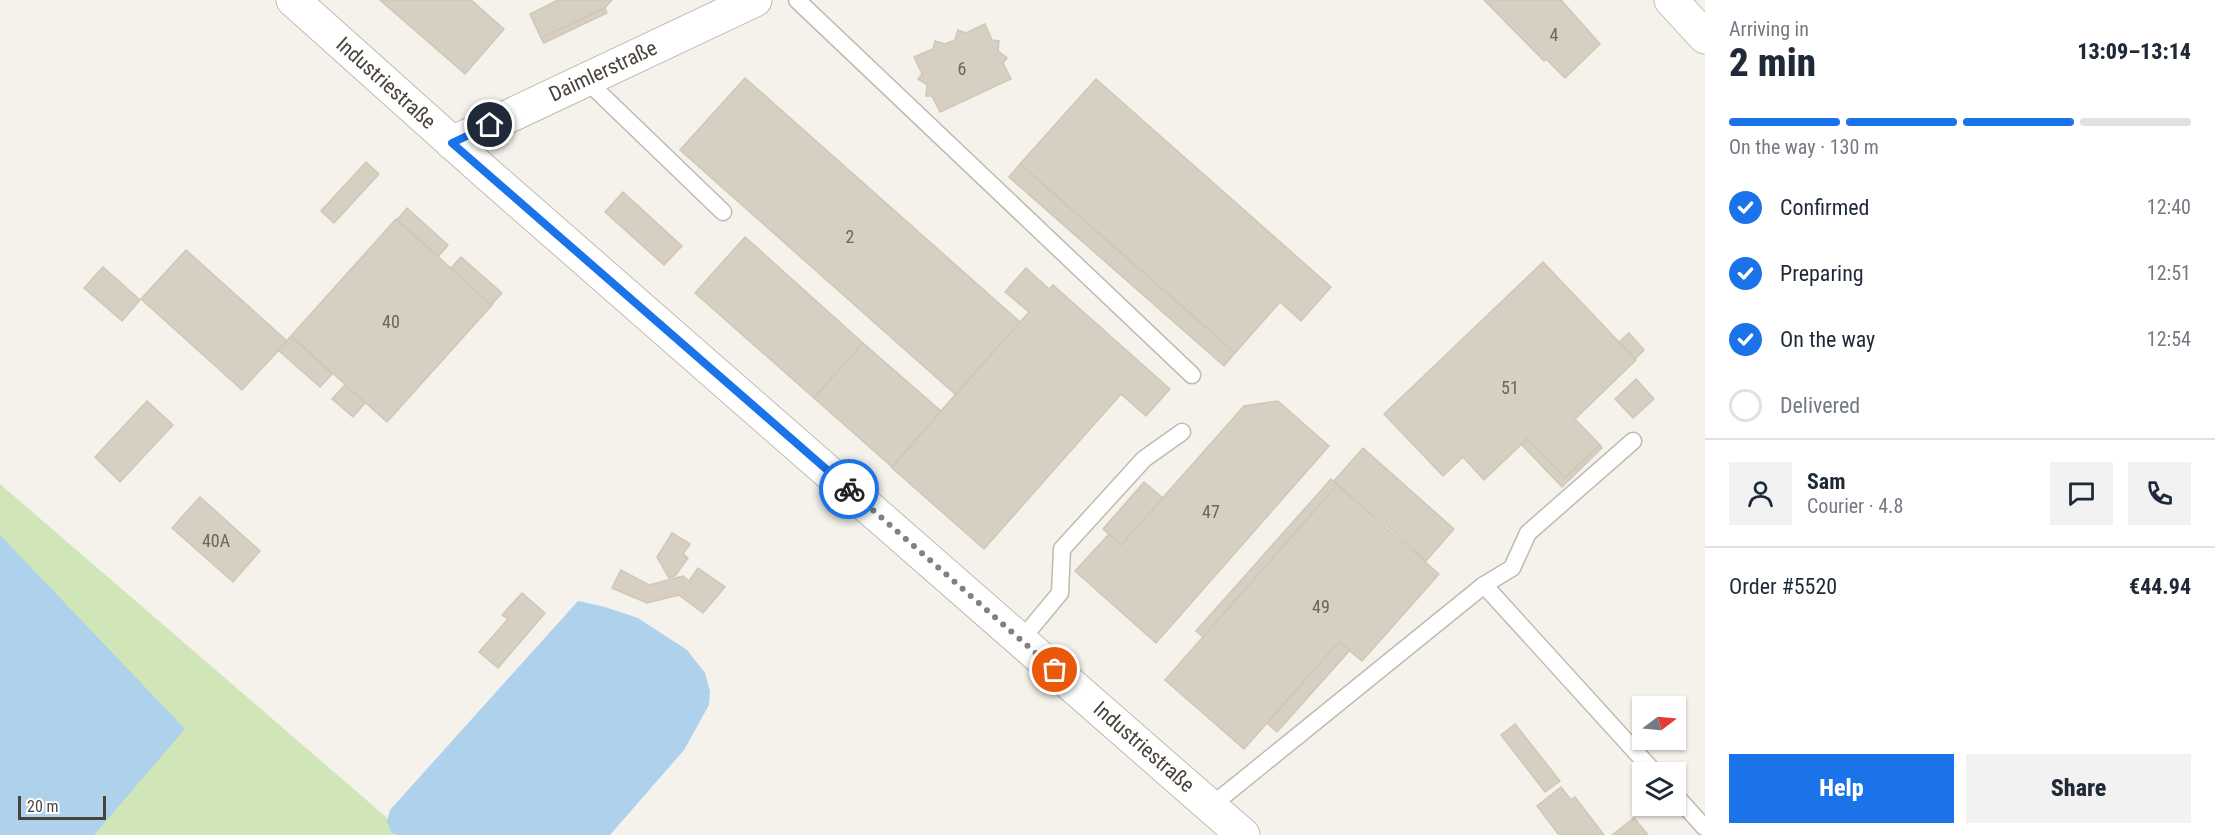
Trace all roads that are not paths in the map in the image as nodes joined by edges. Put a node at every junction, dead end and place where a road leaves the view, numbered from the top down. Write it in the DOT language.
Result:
graph roads {
  1 [pos="293,0"];
  2 [pos="797,0"];
  3 [pos="1671,0"];
  4 [pos="742,2"];
  5 [pos="1705,37"];
  6 [pos="586,80"];
  7 [pos="452,143"];
  8 [pos="723,212"];
  9 [pos="1192,375"];
  10 [pos="1182,432"];
  11 [pos="1633,441"];
  12 [pos="1484,585"];
  13 [pos="1021,639"];
  14 [pos="1645,762"];
  15 [pos="1211,806"];
  16 [pos="1686,807"];
  17 [pos="1704,827"];
  18 [pos="1243,835"];
  1 -- 7 [label="street, Industriestraße"];
  2 -- 9 [label="lane"];
  3 -- 5 [label="street"];
  4 -- 6 [label="street, Daimlerstraße"];
  6 -- 7 [label="street, Daimlerstraße"];
  6 -- 8 [label="lane"];
  7 -- 13 [label="street, Industriestraße"];
  10 -- 13 [label="lane"];
  11 -- 12 [label="lane, Industriestraße"];
  12 -- 14 [label="lane"];
  12 -- 15 [label="lane, Industriestraße"];
  13 -- 15 [label="street, Industriestraße"];
  15 -- 18 [label="street, Industriestraße"];
  16 -- 17 [label="lane"];
}
